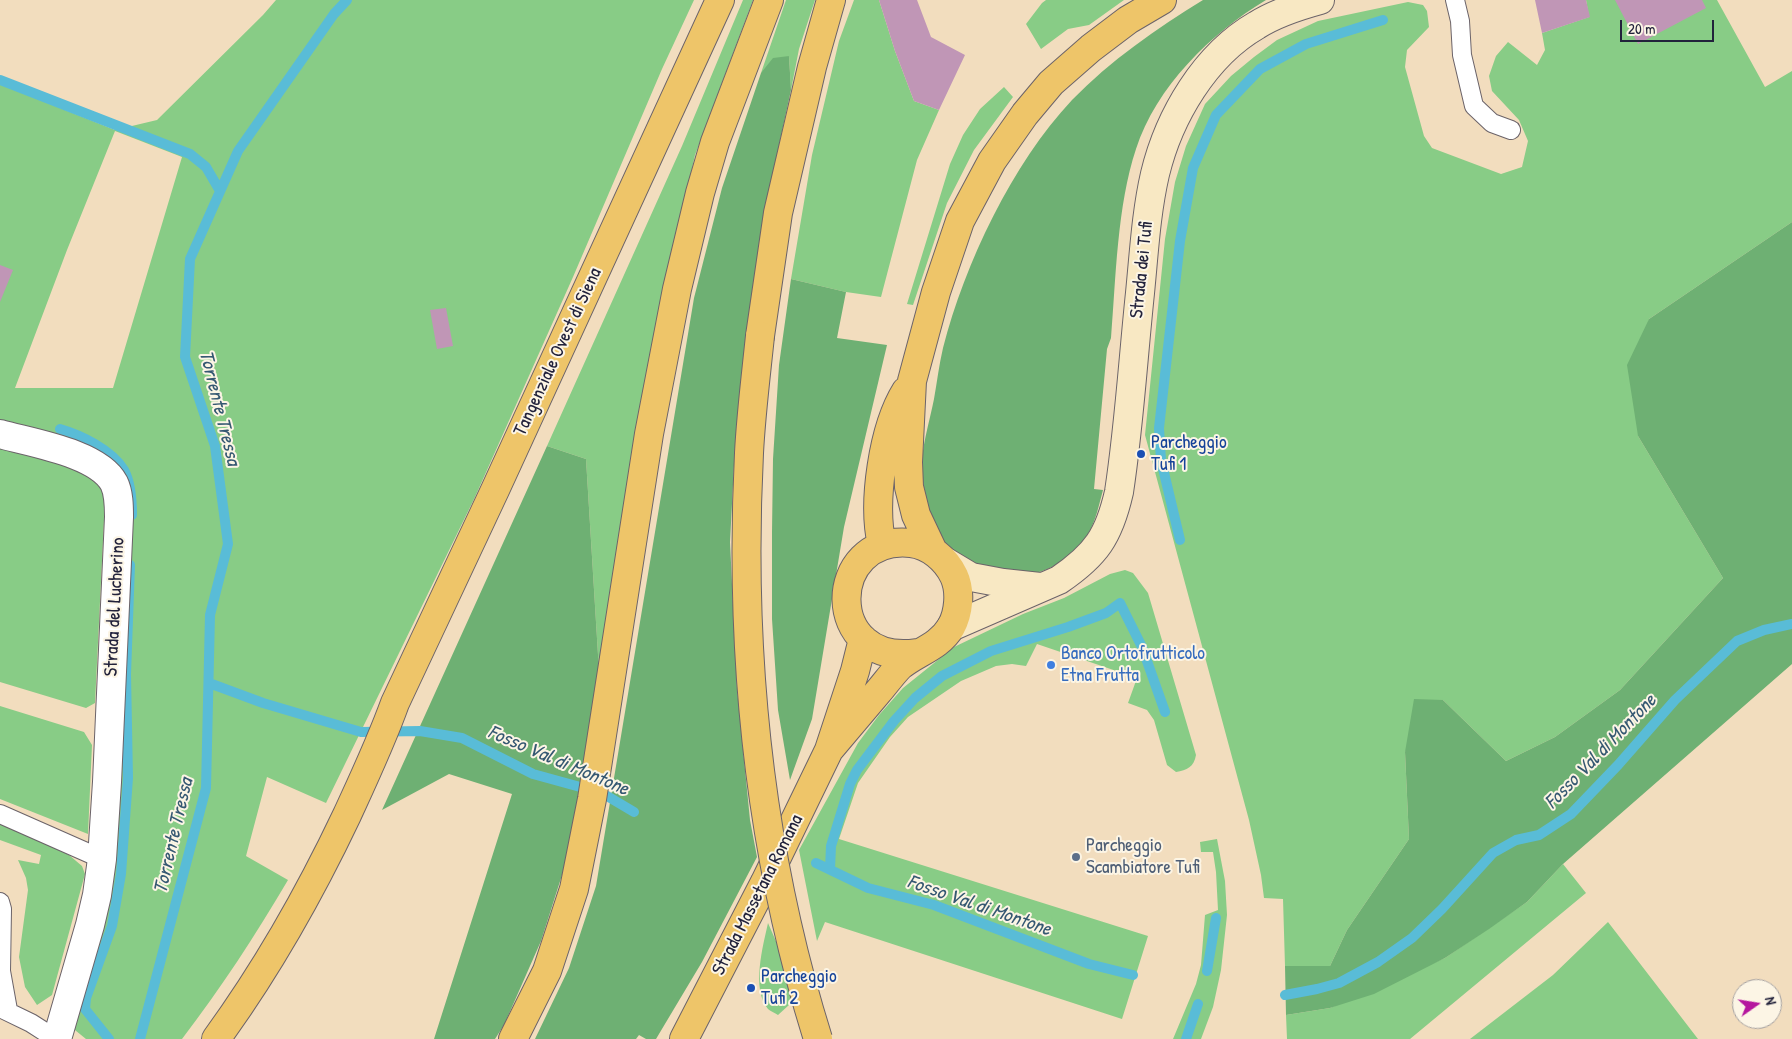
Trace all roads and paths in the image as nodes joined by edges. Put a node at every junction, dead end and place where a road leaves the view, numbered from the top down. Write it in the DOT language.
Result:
graph roads {
  1 [pos="720,0"];
  2 [pos="769,0"];
  3 [pos="831,0"];
  4 [pos="1162,0"];
  5 [pos="1320,0"];
  6 [pos="1455,0"];
  7 [pos="1511,130"];
  8 [pos="912,381"];
  9 [pos="0,434"];
  10 [pos="882,545"];
  11 [pos="939,556"];
  12 [pos="1044,588"];
  13 [pos="952,627"];
  14 [pos="863,639"];
  15 [pos="918,653"];
  16 [pos="395,703"];
  17 [pos="828,750"];
  18 [pos="0,814"];
  19 [pos="102,859"];
  20 [pos="0,902"];
  21 [pos="3,1012"];
  22 [pos="57,1039"];
  23 [pos="197,1039"];
  24 [pos="216,1039"];
  25 [pos="514,1039"];
  26 [pos="684,1039"];
  27 [pos="818,1039"];
  1 -- 16 [label="main road, Tangenziale Ovest di Siena"];
  2 -- 25 [label="main road"];
  3 -- 27 [label="main road, bridge"];
  4 -- 8 [label="main road"];
  5 -- 12 [label="street, Strada dei Tufi"];
  6 -- 7 [label="lane"];
  8 -- 10 [label="main road"];
  8 -- 11 [label="main road"];
  9 -- 19 [label="street, Strada del Lucherino"];
  10 -- 11 [label="main road"];
  10 -- 14 [label="main road, Strada Massetana Romana"];
  11 -- 12 [label="street"];
  11 -- 13 [label="main road"];
  12 -- 13 [label="street, Strada dei Tufi"];
  13 -- 15 [label="main road, Strada Massetana Romana"];
  14 -- 15 [label="main road, Strada Massetana Romana"];
  14 -- 17 [label="main road, Strada Massetana Romana"];
  15 -- 17 [label="main road, Strada Massetana Romana"];
  16 -- 23 [label="main road"];
  16 -- 24 [label="main road"];
  17 -- 26 [label="main road, Strada Massetana Romana"];
  18 -- 19 [label="lane"];
  19 -- 22 [label="street, Strada del Lucherino"];
  20 -- 21 [label="lane"];
  21 -- 22 [label="lane"];
}
